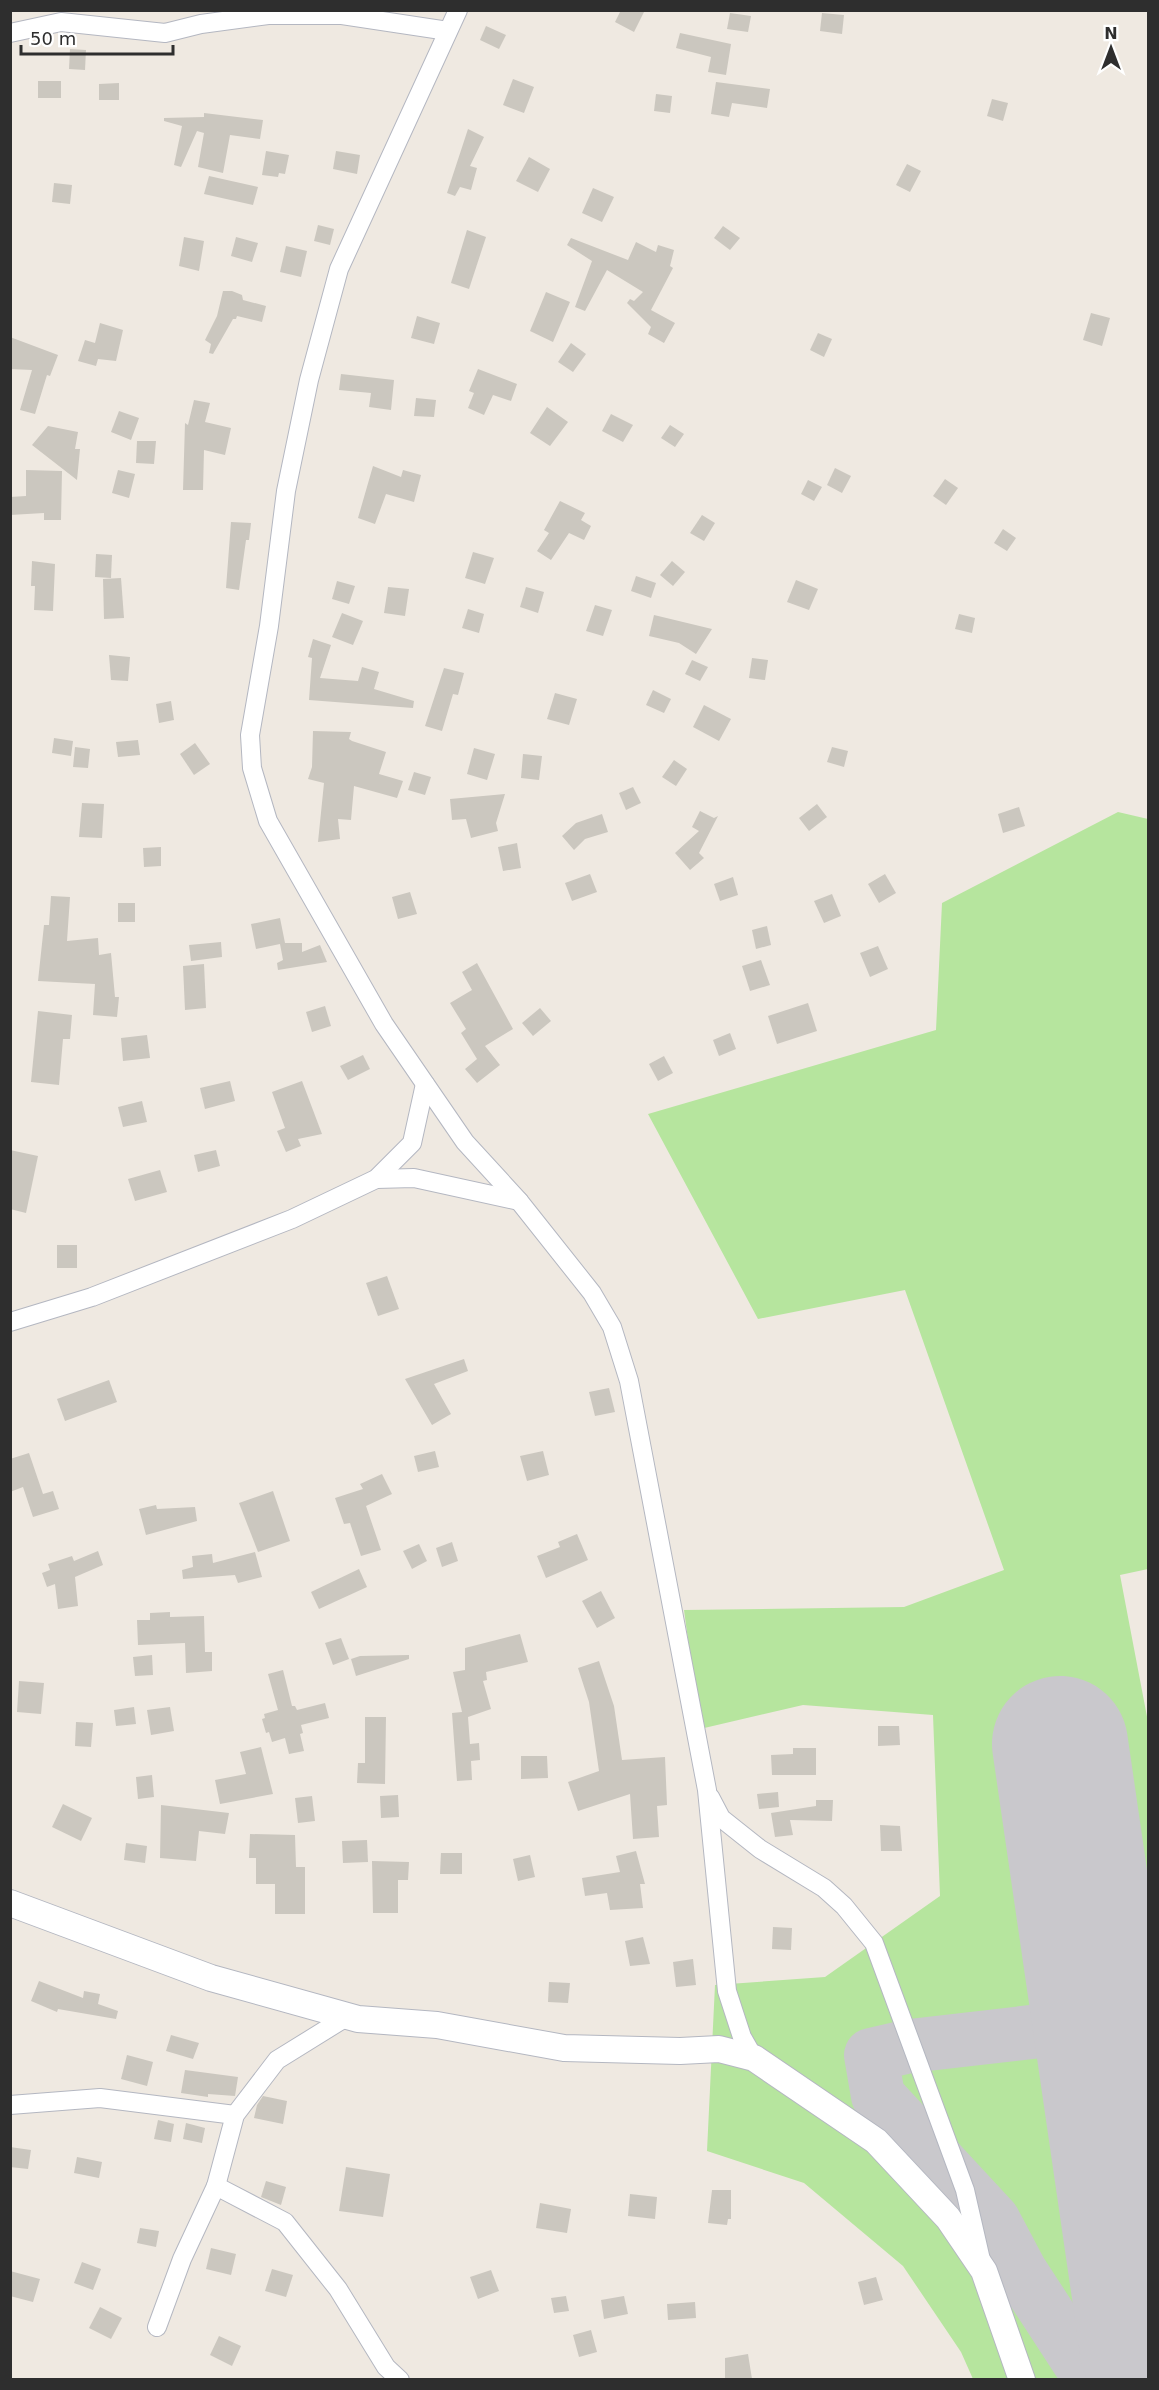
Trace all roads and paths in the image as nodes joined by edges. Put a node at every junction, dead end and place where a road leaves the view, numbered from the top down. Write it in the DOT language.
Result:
graph roads {
  1 [pos="458,10"];
  2 [pos="448,31"];
  3 [pos="10,33"];
  4 [pos="425,1084"];
  5 [pos="376,1179"];
  6 [pos="519,1202"];
  7 [pos="10,1322"];
  8 [pos="706,1790"];
  9 [pos="10,1904"];
  10 [pos="348,2016"];
  11 [pos="754,2058"];
  12 [pos="10,2105"];
  13 [pos="235,2115"];
  14 [pos="216,2186"];
  15 [pos="984,2271"];
  16 [pos="157,2326"];
  17 [pos="400,2379"];
  18 [pos="1022,2379"];
  1 -- 2 [label="street"];
  2 -- 3 [label="street"];
  2 -- 4 [label="street"];
  4 -- 5 [label="street"];
  4 -- 6 [label="street"];
  5 -- 6 [label="street"];
  5 -- 7 [label="street"];
  6 -- 8 [label="street"];
  8 -- 11 [label="street"];
  8 -- 15 [label="street"];
  9 -- 10 [label="main road"];
  10 -- 11 [label="main road"];
  10 -- 13 [label="street"];
  11 -- 15 [label="main road"];
  12 -- 13 [label="street"];
  13 -- 14 [label="street"];
  14 -- 16 [label="street"];
  14 -- 17 [label="street"];
  15 -- 18 [label="main road"];
}
